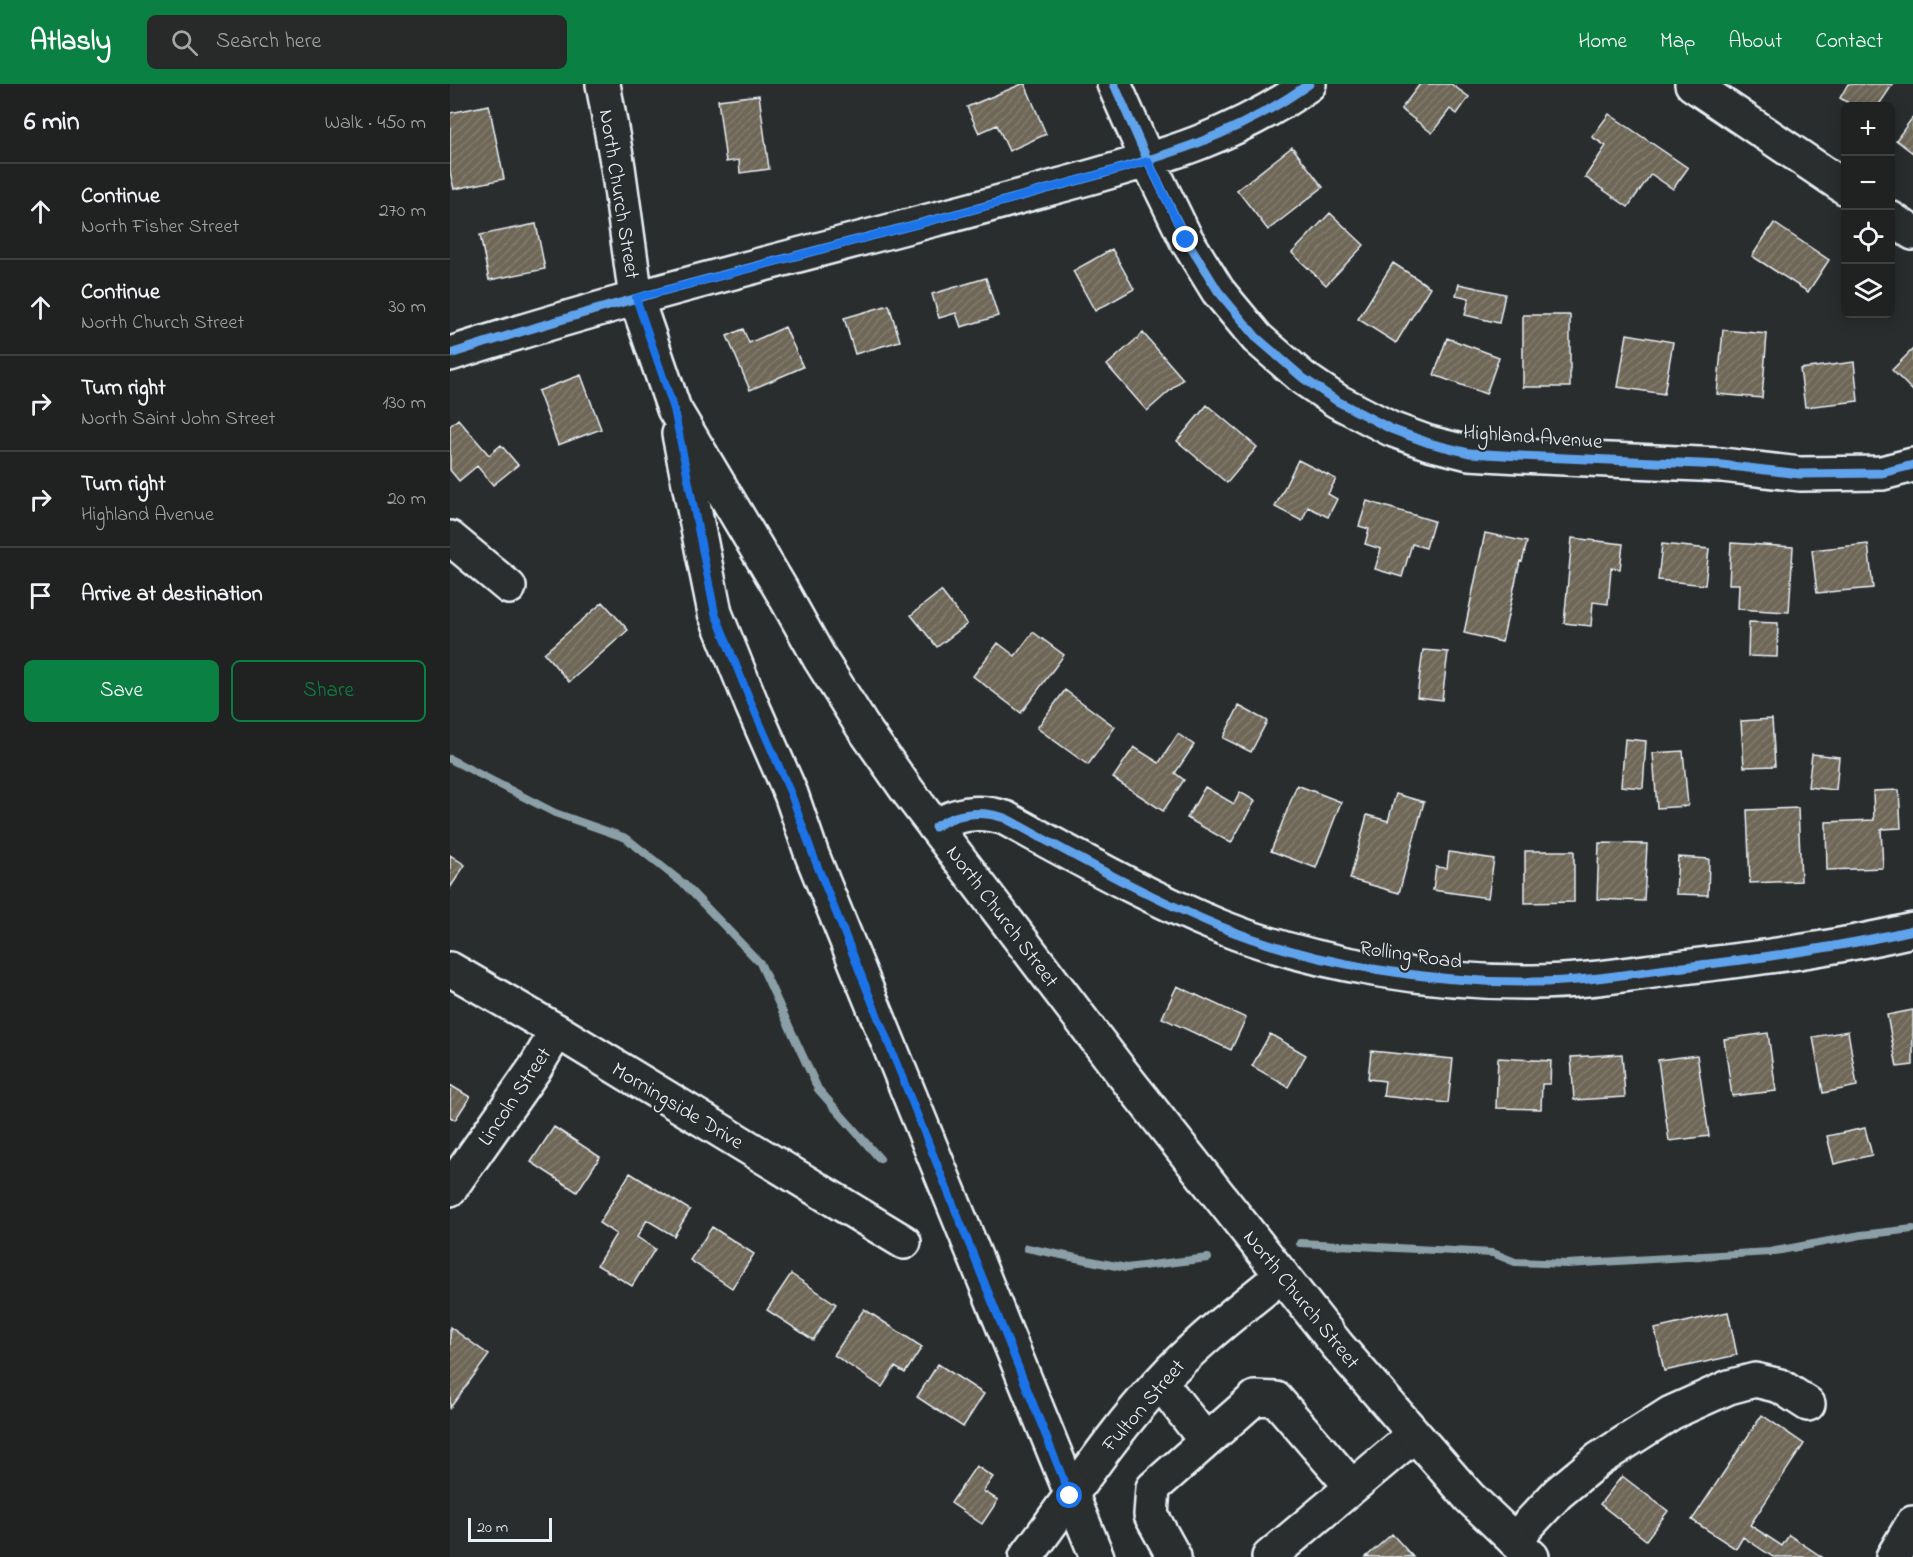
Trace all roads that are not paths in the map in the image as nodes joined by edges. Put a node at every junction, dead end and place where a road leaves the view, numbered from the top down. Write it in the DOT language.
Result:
graph roads {
  1 [pos="603,84"];
  2 [pos="1114,84"];
  3 [pos="1309,84"];
  4 [pos="1692,84"];
  5 [pos="1148,161"];
  6 [pos="1841,185"];
  7 [pos="1895,221"];
  8 [pos="1913,233"];
  9 [pos="636,298"];
  10 [pos="450,354"];
  11 [pos="674,409"];
  12 [pos="1913,465"];
  13 [pos="450,538"];
  14 [pos="509,587"];
  15 [pos="935,827"];
  16 [pos="1913,930"];
  17 [pos="450,969"];
  18 [pos="557,1031"];
  19 [pos="450,1189"];
  20 [pos="904,1242"];
  21 [pos="1282,1275"];
  22 [pos="1160,1382"];
  23 [pos="1808,1404"];
  24 [pos="1414,1436"];
  25 [pos="1206,1441"];
  26 [pos="1352,1487"];
  27 [pos="1070,1496"];
  28 [pos="1913,1523"];
  29 [pos="1523,1548"];
  30 [pos="1026,1557"];
  31 [pos="1096,1557"];
  32 [pos="1174,1557"];
  33 [pos="1269,1557"];
  34 [pos="1893,1557"];
  1 -- 9 [label="street, North Church Street"];
  2 -- 5 [label="street, Highland Avenue"];
  3 -- 5 [label="street"];
  4 -- 6 [label="street"];
  5 -- 9 [label="street"];
  5 -- 12 [label="street, Highland Avenue"];
  7 -- 8 [label="street"];
  9 -- 10 [label="street"];
  9 -- 11 [label="street, North Church Street"];
  11 -- 15 [label="street, North Church Street"];
  11 -- 27 [label="street"];
  13 -- 14 [label="street"];
  15 -- 16 [label="street, Rolling Road"];
  15 -- 21 [label="street, North Church Street"];
  17 -- 18 [label="street, Morningside Drive"];
  18 -- 19 [label="street, Lincoln Street"];
  18 -- 20 [label="street, Morningside Drive"];
  21 -- 22 [label="street, Fulton Street"];
  21 -- 24 [label="street, North Church Street"];
  22 -- 25 [label="street"];
  22 -- 27 [label="street, Fulton Street"];
  23 -- 29 [label="street"];
  24 -- 26 [label="street"];
  24 -- 29 [label="street, North Church Street"];
  25 -- 26 [label="street"];
  25 -- 32 [label="street"];
  26 -- 33 [label="street"];
  27 -- 30 [label="street, Fulton Street"];
  27 -- 31 [label="street"];
  28 -- 34 [label="street"];
}
